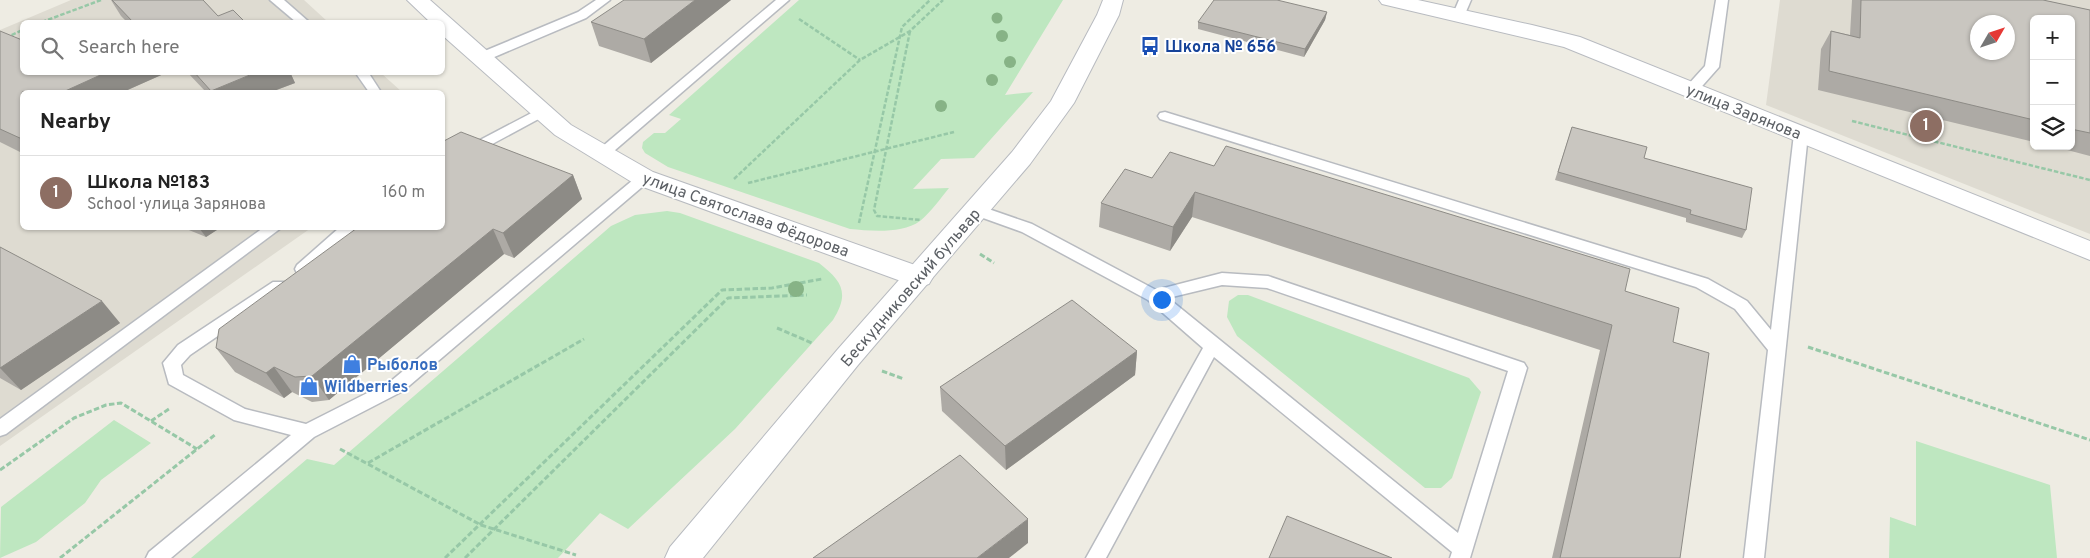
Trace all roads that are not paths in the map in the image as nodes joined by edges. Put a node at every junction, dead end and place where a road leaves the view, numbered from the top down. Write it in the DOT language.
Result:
graph roads {
  1 [pos="276,0"];
  2 [pos="417,0"];
  3 [pos="604,0"];
  4 [pos="1113,0"];
  5 [pos="1389,0"];
  6 [pos="1722,0"];
  7 [pos="779,4"];
  8 [pos="1462,7"];
  9 [pos="301,20"];
  10 [pos="439,20"];
  11 [pos="445,26"];
  12 [pos="480,58"];
  13 [pos="363,75"];
  14 [pos="374,90"];
  15 [pos="1692,90"];
  16 [pos="542,112"];
  17 [pos="1165,116"];
  18 [pos="1801,134"];
  19 [pos="602,154"];
  20 [pos="446,161"];
  21 [pos="644,178"];
  22 [pos="977,210"];
  23 [pos="270,230"];
  24 [pos="346,230"];
  25 [pos="2090,251"];
  26 [pos="919,277"];
  27 [pos="1154,296"];
  28 [pos="1777,343"];
  29 [pos="1212,346"];
  30 [pos="0,429"];
  31 [pos="308,432"];
  32 [pos="1462,553"];
  33 [pos="156,558"];
  34 [pos="682,558"];
  35 [pos="1096,558"];
  36 [pos="1754,558"];
  1 -- 9 [label="lane"];
  2 -- 10 [label="street, улица Святослава Фёдорова"];
  3 -- 12 [label="lane"];
  4 -- 22 [label="street, Бескудниковский бульвар"];
  5 -- 8 [label="street, улица Зарянова"];
  6 -- 15 [label="lane"];
  7 -- 19 [label="lane"];
  8 -- 15 [label="street, улица Зарянова"];
  11 -- 12 [label="street, улица Святослава Фёдорова"];
  12 -- 16 [label="street, улица Святослава Фёдорова"];
  13 -- 14 [label="lane"];
  15 -- 18 [label="street, улица Зарянова"];
  16 -- 19 [label="street, улица Святослава Фёдорова"];
  16 -- 20 [label="lane"];
  17 -- 28 [label="lane"];
  18 -- 25 [label="street, улица Зарянова"];
  18 -- 28 [label="lane"];
  19 -- 21 [label="street, улица Святослава Фёдорова"];
  21 -- 26 [label="street, улица Святослава Фёдорова"];
  21 -- 31 [label="lane"];
  22 -- 26 [label="street, Бескудниковский бульвар"];
  22 -- 27 [label="lane"];
  23 -- 30 [label="lane"];
  24 -- 31 [label="lane"];
  26 -- 34 [label="street, Бескудниковский бульвар"];
  27 -- 29 [label="lane"];
  27 -- 32 [label="lane"];
  28 -- 36 [label="lane"];
  29 -- 32 [label="lane"];
  29 -- 35 [label="lane"];
  31 -- 33 [label="lane"];
}
